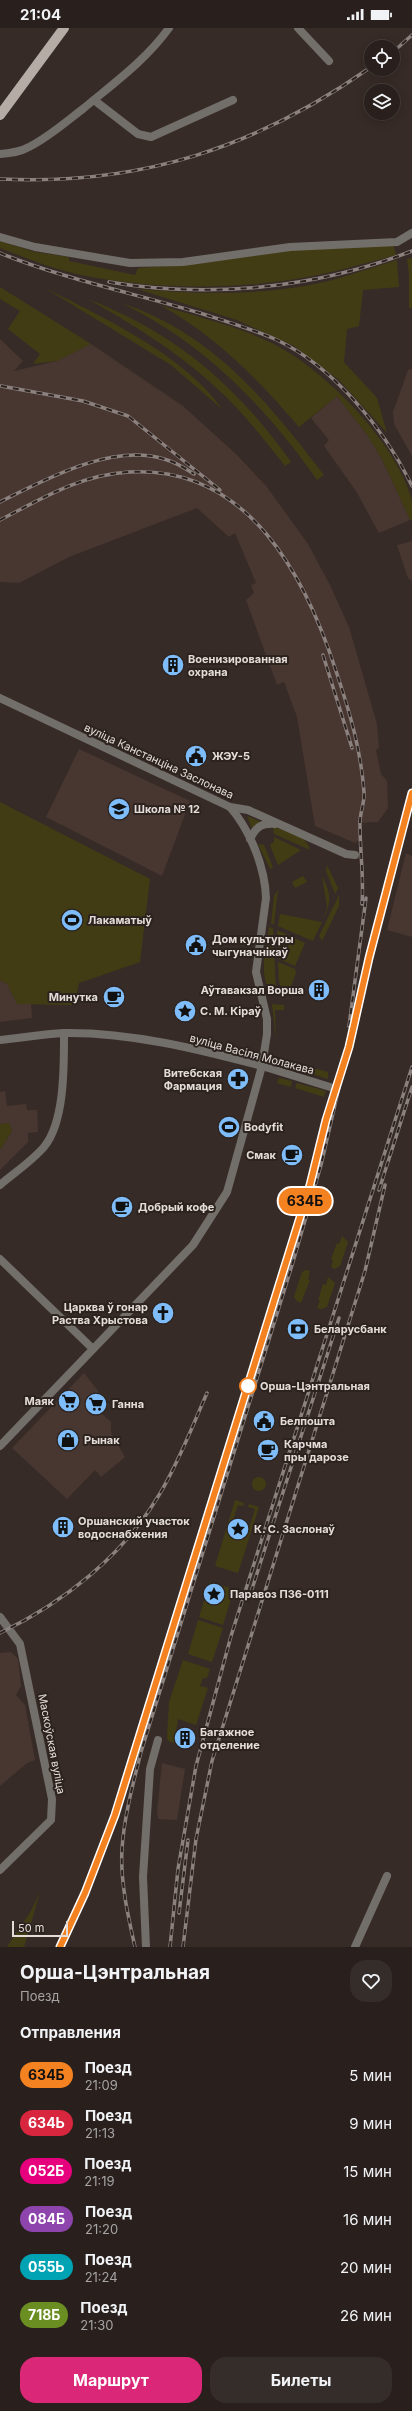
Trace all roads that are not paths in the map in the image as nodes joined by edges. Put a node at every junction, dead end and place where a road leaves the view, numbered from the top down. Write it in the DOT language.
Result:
graph roads {
  1 [pos="64,28"];
  2 [pos="168,28"];
  3 [pos="298,28"];
  4 [pos="329,61"];
  5 [pos="94,100"];
  6 [pos="233,100"];
  7 [pos="0,115"];
  8 [pos="0,154"];
  9 [pos="412,233"];
  10 [pos="0,237"];
  11 [pos="0,698"];
  12 [pos="230,807"];
  13 [pos="277,825"];
  14 [pos="250,839"];
  15 [pos="355,855"];
  16 [pos="64,1033"];
  17 [pos="0,1040"];
  18 [pos="262,1066"];
  19 [pos="330,1087"];
  20 [pos="0,1185"];
  21 [pos="0,1259"];
  22 [pos="94,1349"];
  23 [pos="0,1446"];
  24 [pos="0,1616"];
  25 [pos="158,1740"];
  26 [pos="0,1870"];
  27 [pos="387,1876"];
  28 [pos="146,1947"];
  29 [pos="355,1947"];
  1 -- 7 [label="main road"];
  2 -- 5 [label="street"];
  3 -- 4 [label="street"];
  5 -- 6 [label="street"];
  5 -- 8 [label="street"];
  9 -- 10 [label="street"];
  11 -- 12 [label="street, вуліца Канстанціна Заслонава"];
  12 -- 13 [label="street, вуліца Канстанціна Заслонава"];
  12 -- 14 [label="street"];
  13 -- 14 [label="street"];
  13 -- 15 [label="street, вуліца Канстанціна Заслонава"];
  14 -- 18 [label="street"];
  16 -- 17 [label="street, вуліца Васіля Молакава"];
  16 -- 18 [label="street, вуліца Васіля Молакава"];
  16 -- 20 [label="street"];
  18 -- 19 [label="street, вуліца Васіля Молакава"];
  18 -- 22 [label="street"];
  21 -- 22 [label="street"];
  22 -- 23 [label="street"];
  24 -- 26 [label="street, Маскоўская вуліца"];
  25 -- 28 [label="street"];
  27 -- 29 [label="street"];
}
